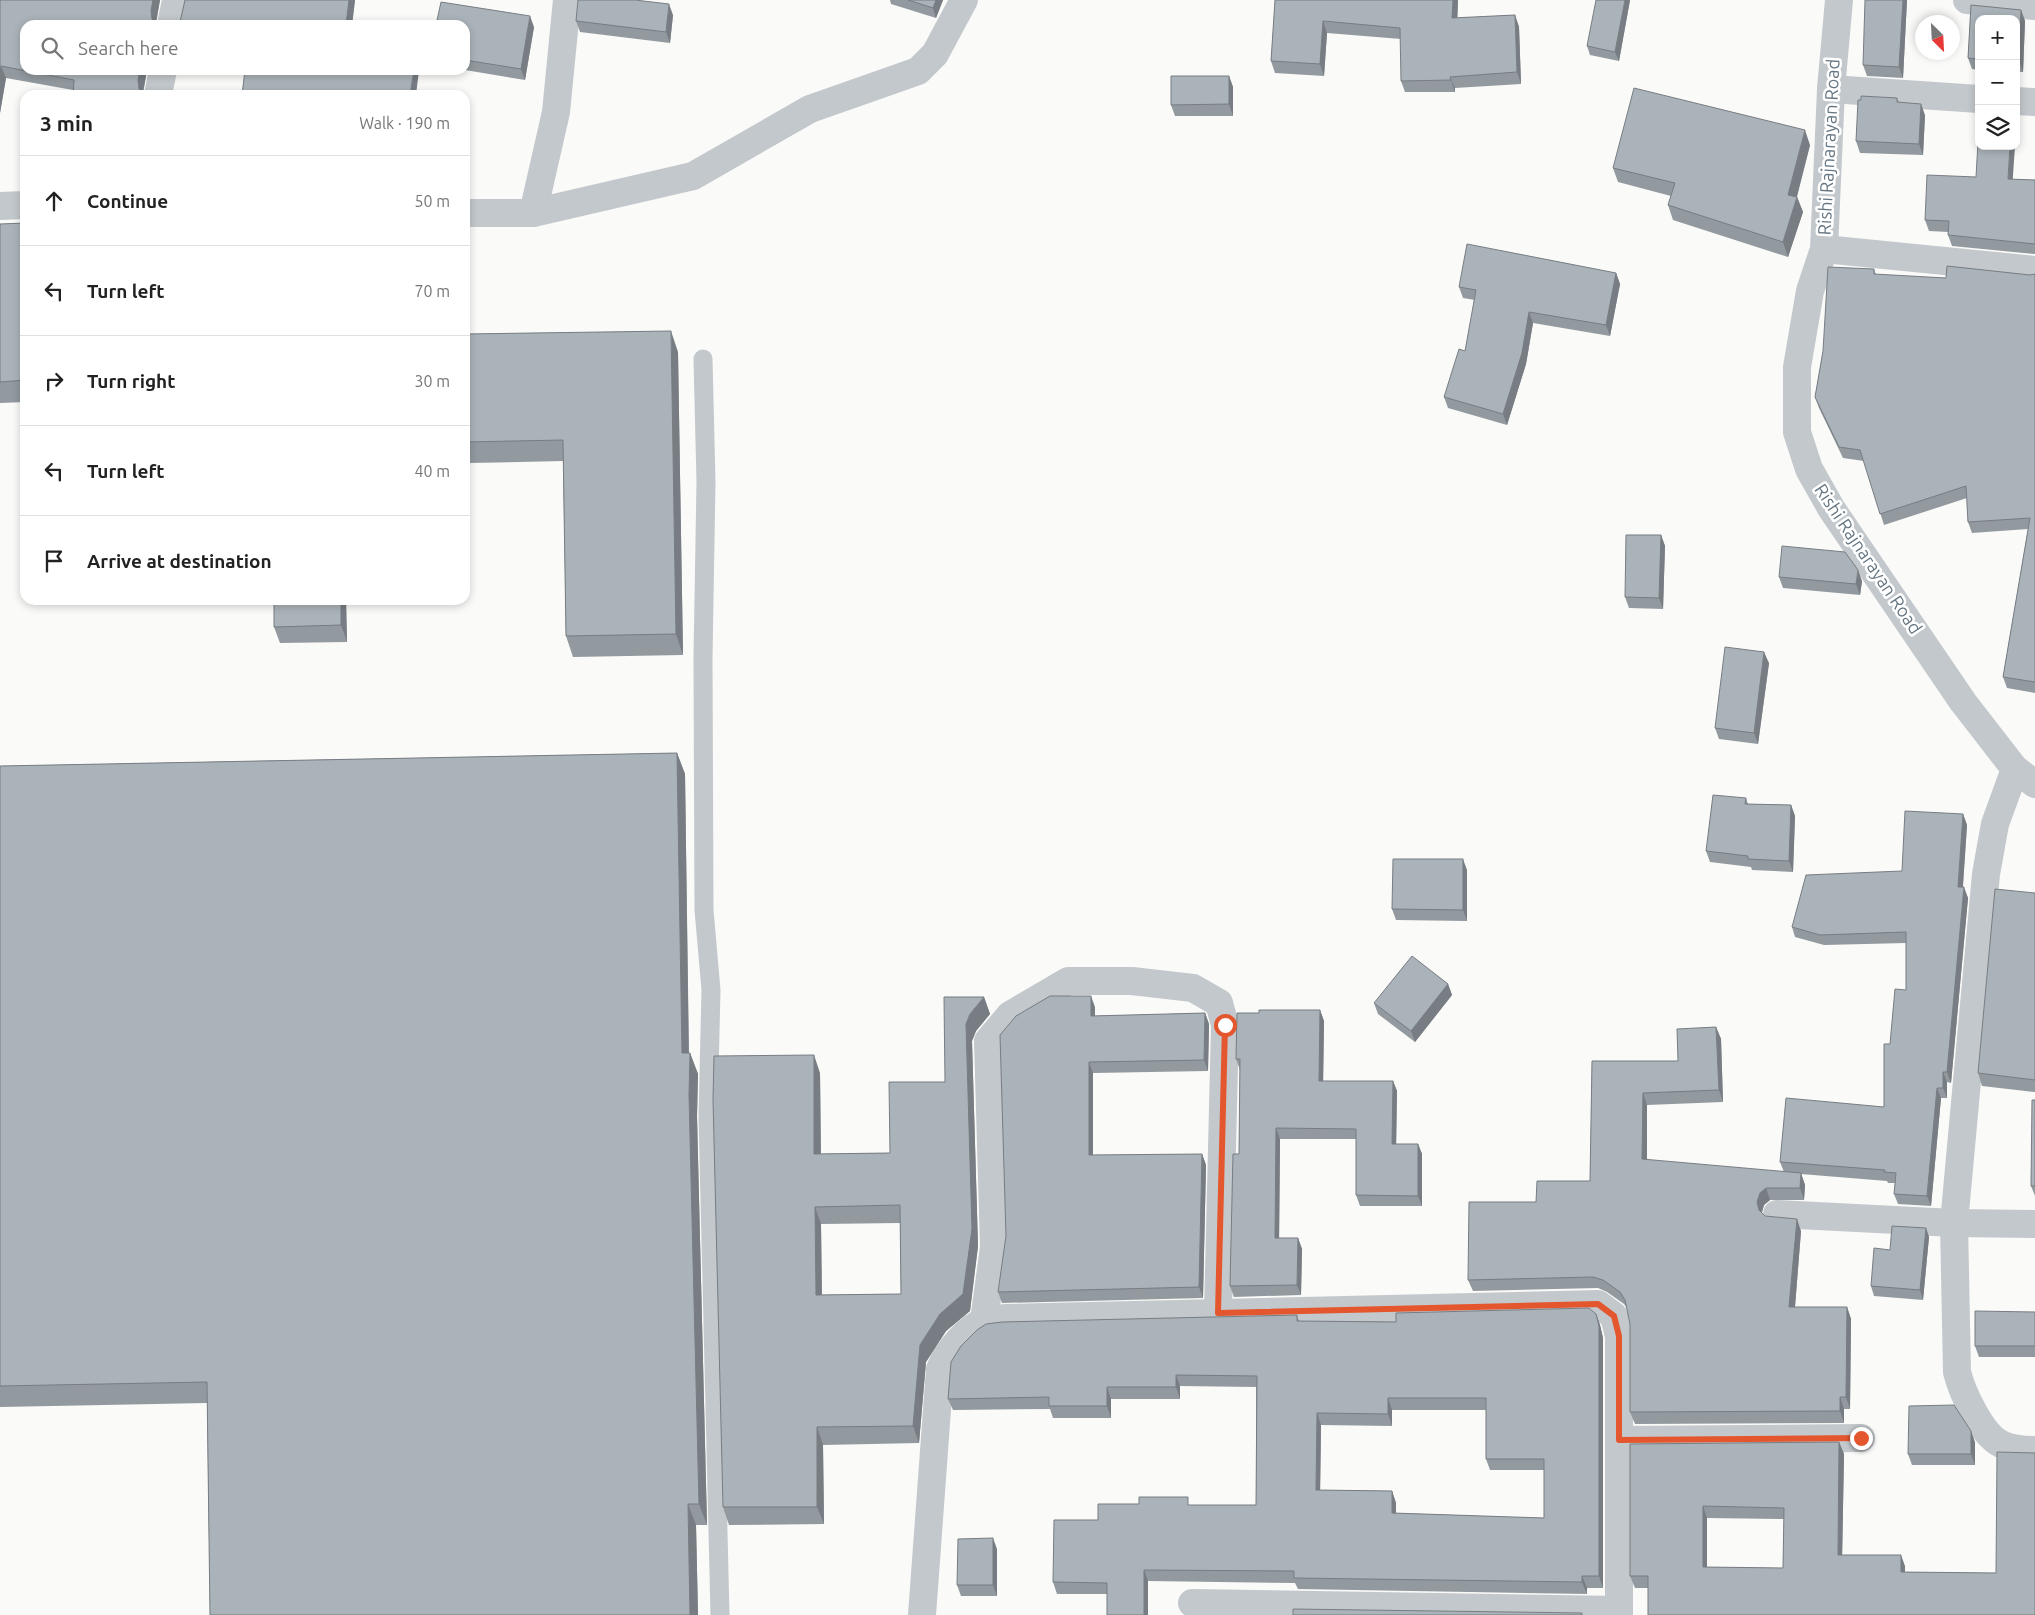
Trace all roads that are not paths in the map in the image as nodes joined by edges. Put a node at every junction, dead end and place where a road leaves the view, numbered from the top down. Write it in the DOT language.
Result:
graph roads {
  1 [pos="176,0"];
  2 [pos="567,0"];
  3 [pos="964,0"];
  4 [pos="1838,0"];
  5 [pos="1967,0"];
  6 [pos="2035,6"];
  7 [pos="172,20"];
  8 [pos="162,75"];
  9 [pos="1831,89"];
  10 [pos="159,90"];
  11 [pos="1975,98"];
  12 [pos="2020,101"];
  13 [pos="2035,102"];
  14 [pos="20,205"];
  15 [pos="0,206"];
  16 [pos="470,213"];
  17 [pos="533,213"];
  18 [pos="1824,249"];
  19 [pos="2035,270"];
  20 [pos="703,359"];
  21 [pos="2025,777"];
  22 [pos="1777,1214"];
  23 [pos="1954,1223"];
  24 [pos="2035,1224"];
  25 [pos="1218,1313"];
  26 [pos="984,1321"];
  27 [pos="1861,1438"];
  28 [pos="1619,1440"];
  29 [pos="2035,1450"];
  30 [pos="1192,1602"];
  31 [pos="1619,1612"];
  32 [pos="720,1615"];
  33 [pos="922,1615"];
  1 -- 7 [label="street"];
  2 -- 17 [label="street"];
  3 -- 17 [label="street"];
  4 -- 9 [label="street, Rishi Rajnarayan Road"];
  5 -- 6 [label="street"];
  8 -- 10 [label="street"];
  9 -- 11 [label="street"];
  9 -- 18 [label="street, Rishi Rajnarayan Road"];
  12 -- 13 [label="street"];
  14 -- 15 [label="street"];
  16 -- 17 [label="street"];
  18 -- 19 [label="street"];
  18 -- 21 [label="street, Rishi Rajnarayan Road"];
  20 -- 32 [label="lane"];
  21 -- 23 [label="street"];
  22 -- 23 [label="street"];
  23 -- 24 [label="street"];
  23 -- 29 [label="street"];
  25 -- 26 [label="street"];
  25 -- 26 [label="street"];
  25 -- 28 [label="street"];
  26 -- 33 [label="street"];
  27 -- 28 [label="street"];
  28 -- 31 [label="street"];
  30 -- 31 [label="street"];
}
